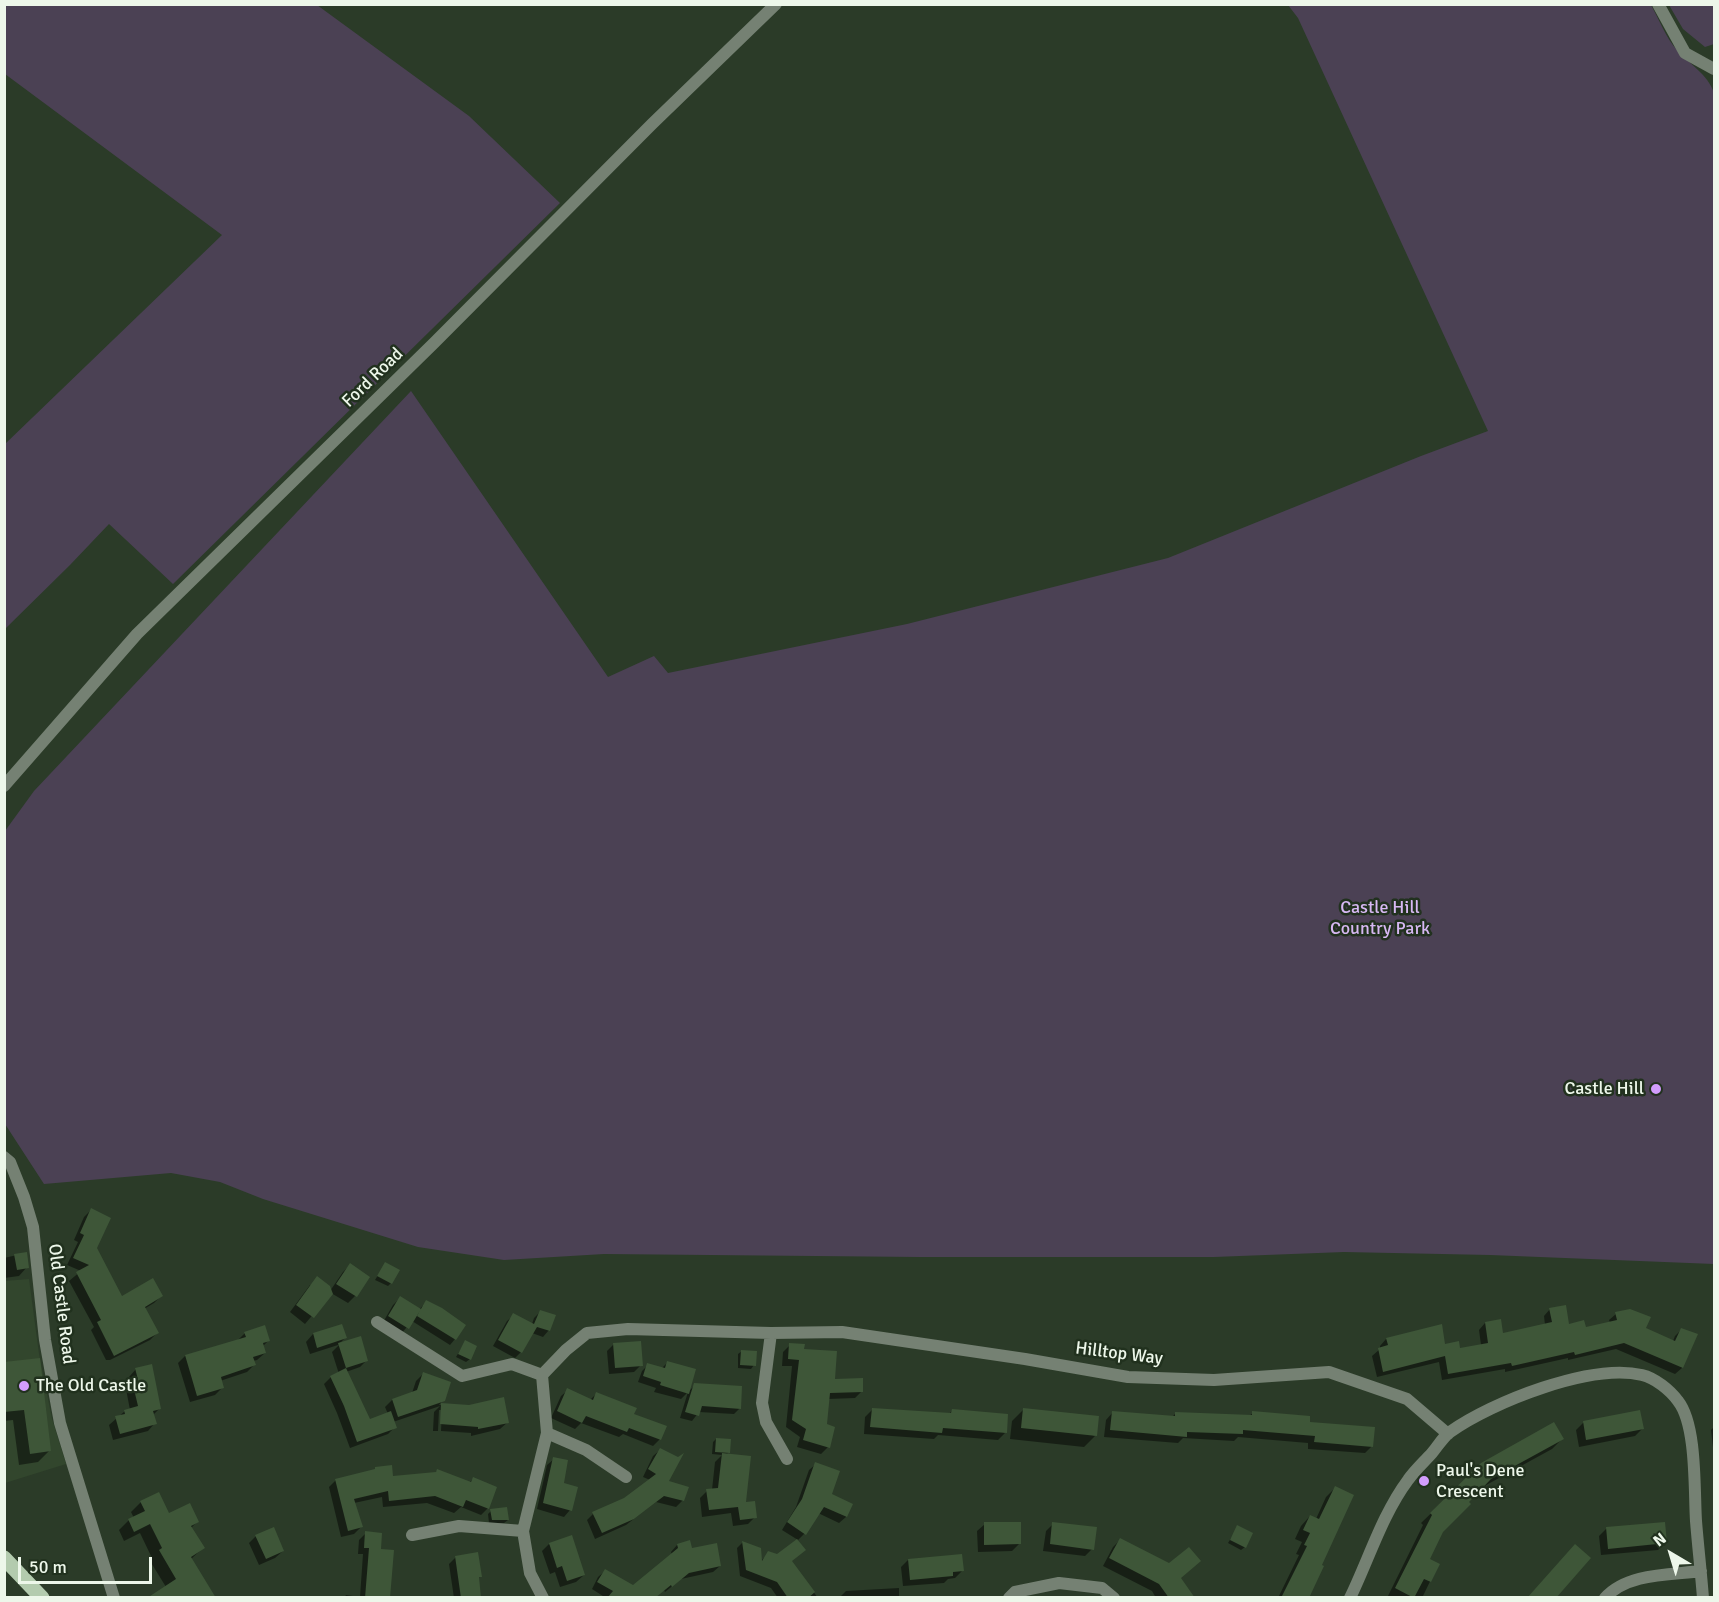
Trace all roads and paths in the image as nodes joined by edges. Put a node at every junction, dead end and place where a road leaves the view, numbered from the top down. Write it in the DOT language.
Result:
graph roads {
  1 [pos="776,4"];
  2 [pos="1658,4"];
  3 [pos="1714,69"];
  4 [pos="4,786"];
  5 [pos="4,1156"];
  6 [pos="377,1322"];
  7 [pos="771,1333"];
  8 [pos="542,1376"];
  9 [pos="547,1433"];
  10 [pos="1448,1434"];
  11 [pos="787,1459"];
  12 [pos="626,1477"];
  13 [pos="522,1531"];
  14 [pos="412,1535"];
  15 [pos="4,1558"];
  16 [pos="1701,1571"];
  17 [pos="42,1598"];
  18 [pos="114,1598"];
  19 [pos="543,1598"];
  20 [pos="1009,1598"];
  21 [pos="1114,1598"];
  22 [pos="1350,1598"];
  23 [pos="1605,1598"];
  24 [pos="1703,1598"];
  1 -- 4 [label="street, Ford Road"];
  2 -- 3 [label="street"];
  5 -- 18 [label="street, Old Castle Road"];
  6 -- 8 [label="street"];
  7 -- 8 [label="street, Hilltop Way"];
  7 -- 10 [label="street, Hilltop Way"];
  7 -- 11 [label="street"];
  8 -- 9 [label="street"];
  9 -- 12 [label="street"];
  9 -- 13 [label="street"];
  10 -- 16 [label="street"];
  10 -- 22 [label="street"];
  13 -- 14 [label="street"];
  13 -- 19 [label="street"];
  15 -- 17 [label="main road"];
  16 -- 23 [label="street"];
  16 -- 24 [label="street"];
  20 -- 21 [label="street"];
}
